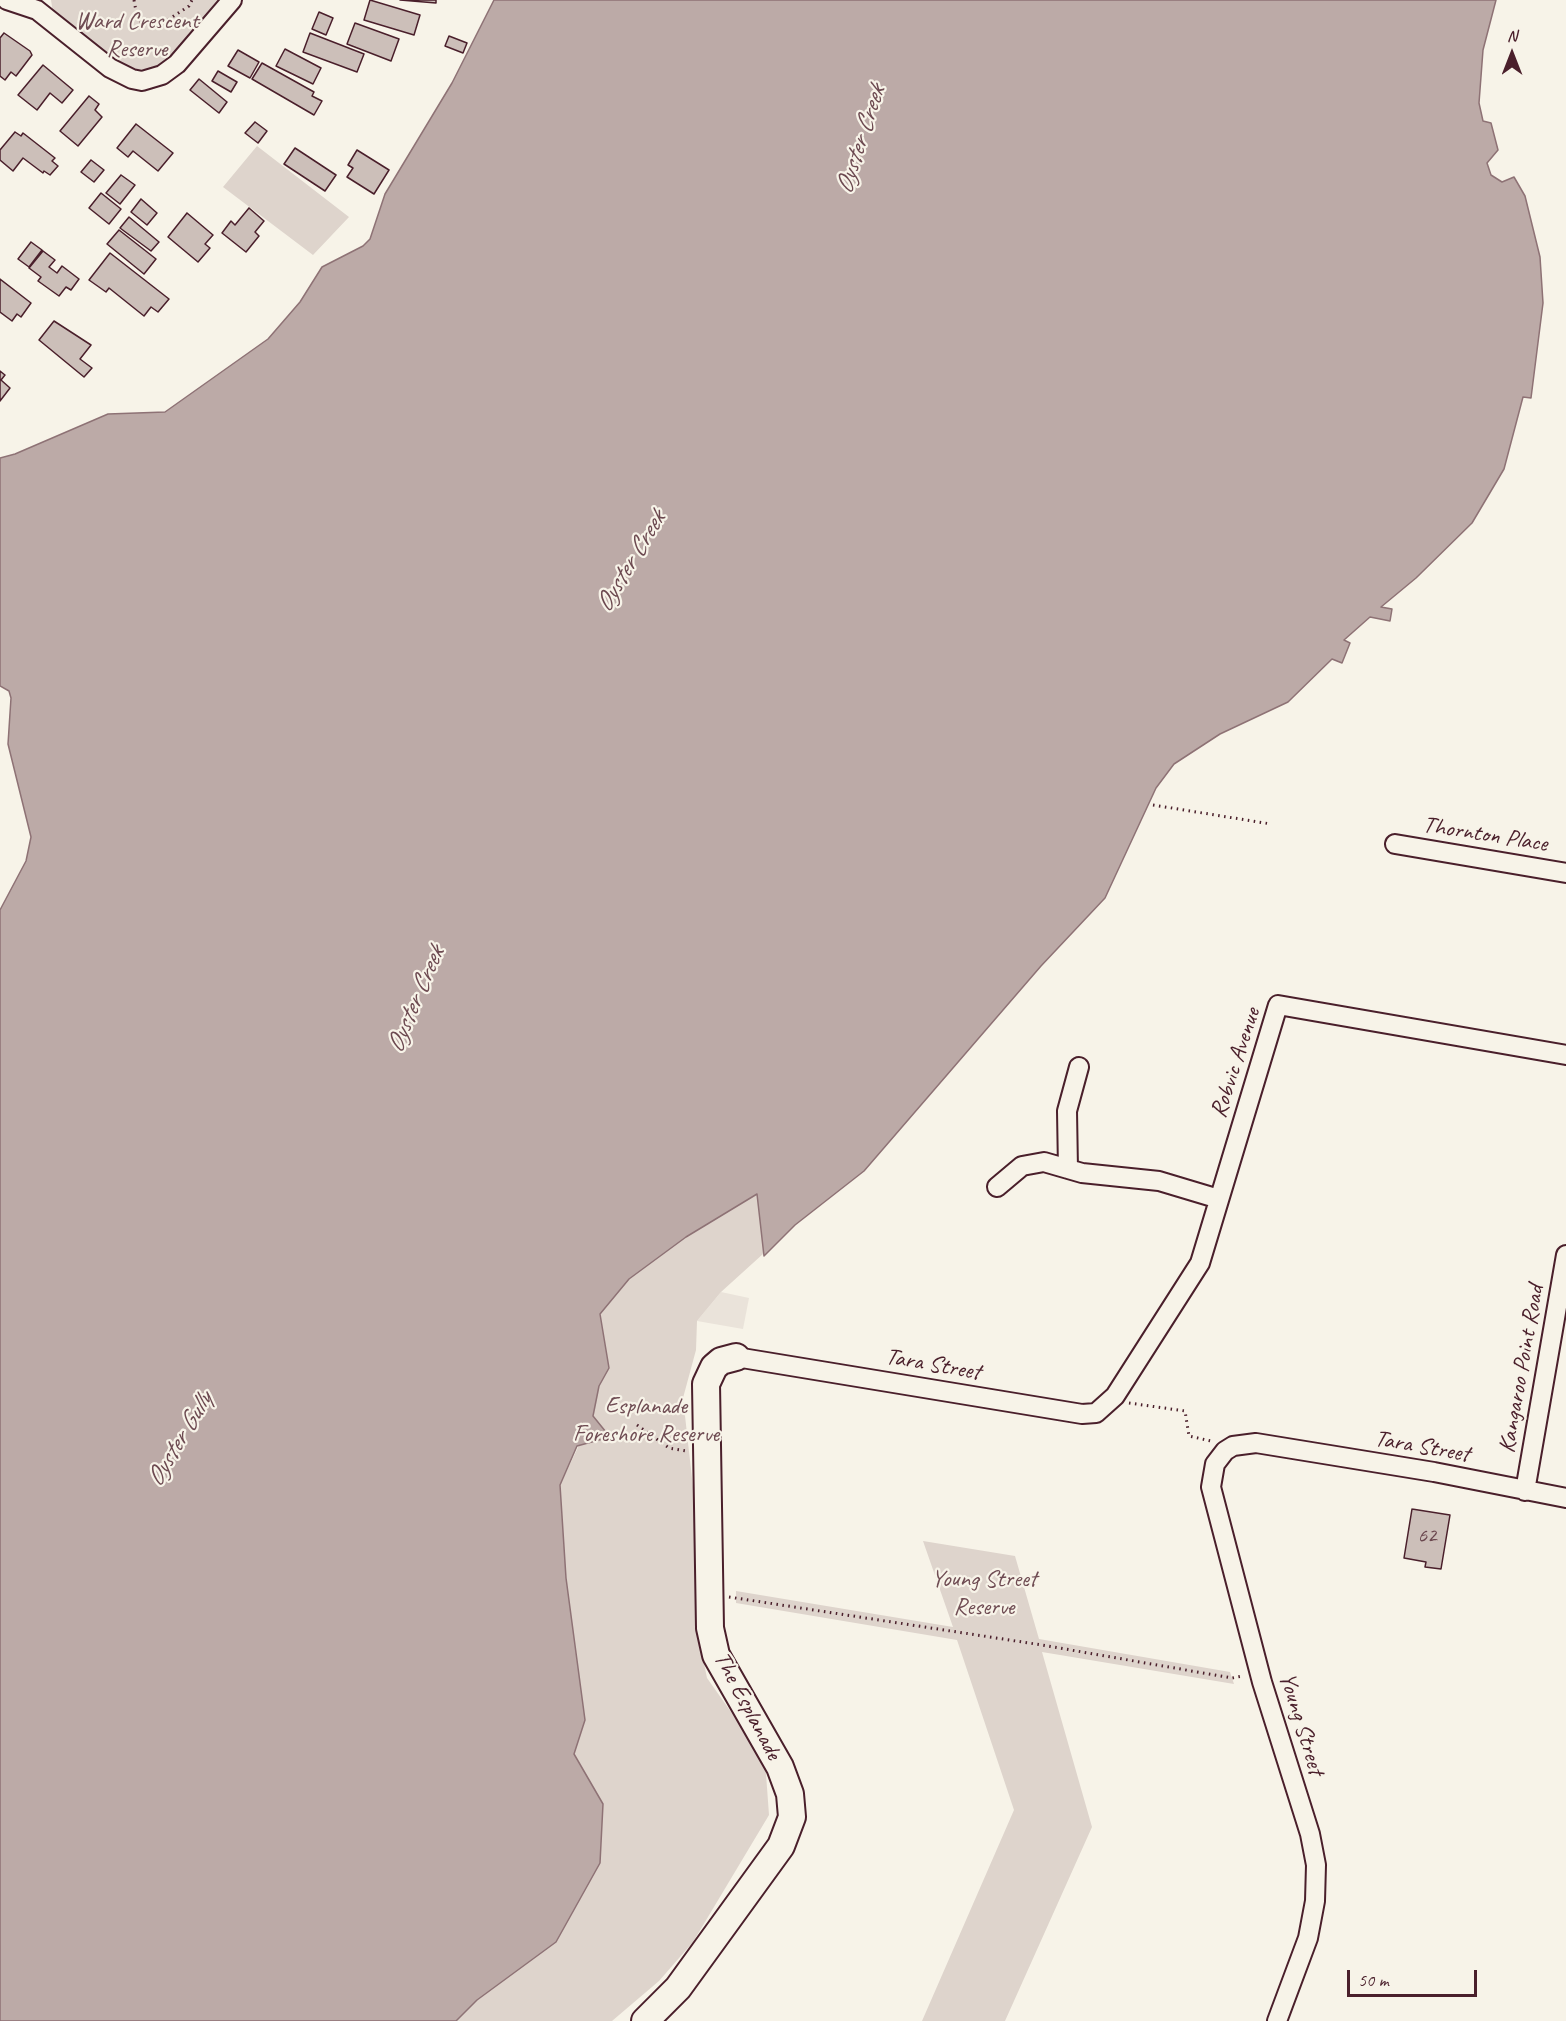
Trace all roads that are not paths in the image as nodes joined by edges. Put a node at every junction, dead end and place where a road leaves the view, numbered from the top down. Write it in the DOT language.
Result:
graph roads {
  1 [pos="7,0"];
  2 [pos="232,0"];
  3 [pos="40,5"];
  4 [pos="1395,844"];
  5 [pos="1566,873"];
  6 [pos="1566,1055"];
  7 [pos="1079,1067"];
  8 [pos="1068,1169"];
  9 [pos="997,1187"];
  10 [pos="1219,1199"];
  11 [pos="1566,1255"];
  12 [pos="736,1357"];
  13 [pos="1115,1395"];
  14 [pos="1233,1446"];
  15 [pos="1525,1491"];
  16 [pos="1566,1498"];
  17 [pos="645,2021"];
  18 [pos="1277,2021"];
  1 -- 3 [label="street"];
  2 -- 3 [label="street"];
  4 -- 5 [label="street, Thornton Place"];
  6 -- 10 [label="street, Robvic Avenue"];
  7 -- 8 [label="street"];
  8 -- 9 [label="street"];
  8 -- 10 [label="street"];
  10 -- 13 [label="street, Robvic Avenue"];
  11 -- 15 [label="street, Kangaroo Point Road"];
  12 -- 13 [label="street, Tara Street"];
  12 -- 17 [label="street, The Esplanade"];
  14 -- 15 [label="street, Tara Street"];
  14 -- 18 [label="street, Young Street"];
  15 -- 16 [label="street, Tara Street"];
}
